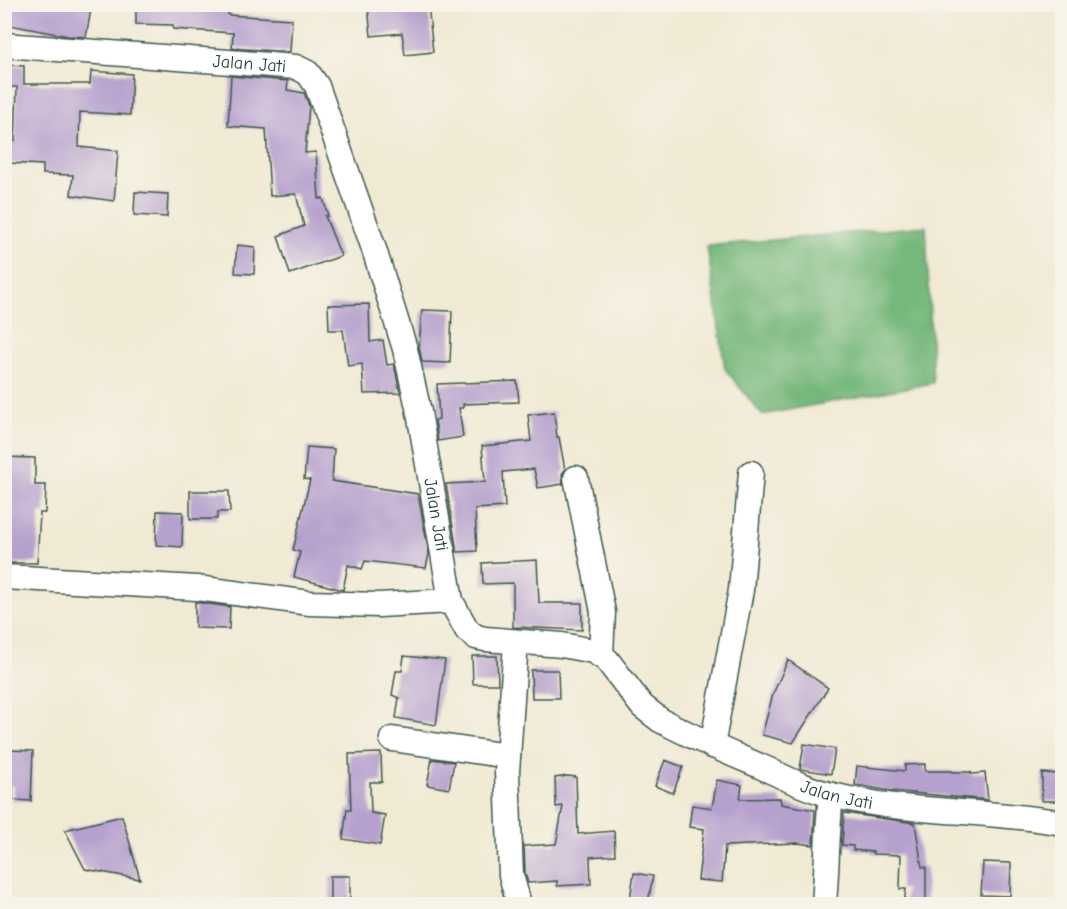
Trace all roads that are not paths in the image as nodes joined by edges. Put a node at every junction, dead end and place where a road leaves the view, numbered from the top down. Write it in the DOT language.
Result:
graph roads {
  1 [pos="4,45"];
  2 [pos="751,473"];
  3 [pos="576,478"];
  4 [pos="4,577"];
  5 [pos="452,601"];
  6 [pos="516,642"];
  7 [pos="600,655"];
  8 [pos="392,739"];
  9 [pos="712,746"];
  10 [pos="508,756"];
  11 [pos="831,795"];
  12 [pos="1062,823"];
  13 [pos="519,904"];
  14 [pos="824,904"];
  1 -- 5 [label="street, Jalan Jati"];
  2 -- 9 [label="street"];
  3 -- 7 [label="street"];
  4 -- 5 [label="street"];
  5 -- 6 [label="street, Jalan Jati"];
  6 -- 7 [label="street, Jalan Jati"];
  6 -- 10 [label="street"];
  7 -- 9 [label="street, Jalan Jati"];
  8 -- 10 [label="street"];
  9 -- 11 [label="street, Jalan Jati"];
  10 -- 13 [label="street"];
  11 -- 12 [label="street, Jalan Jati"];
  11 -- 14 [label="street"];
}
